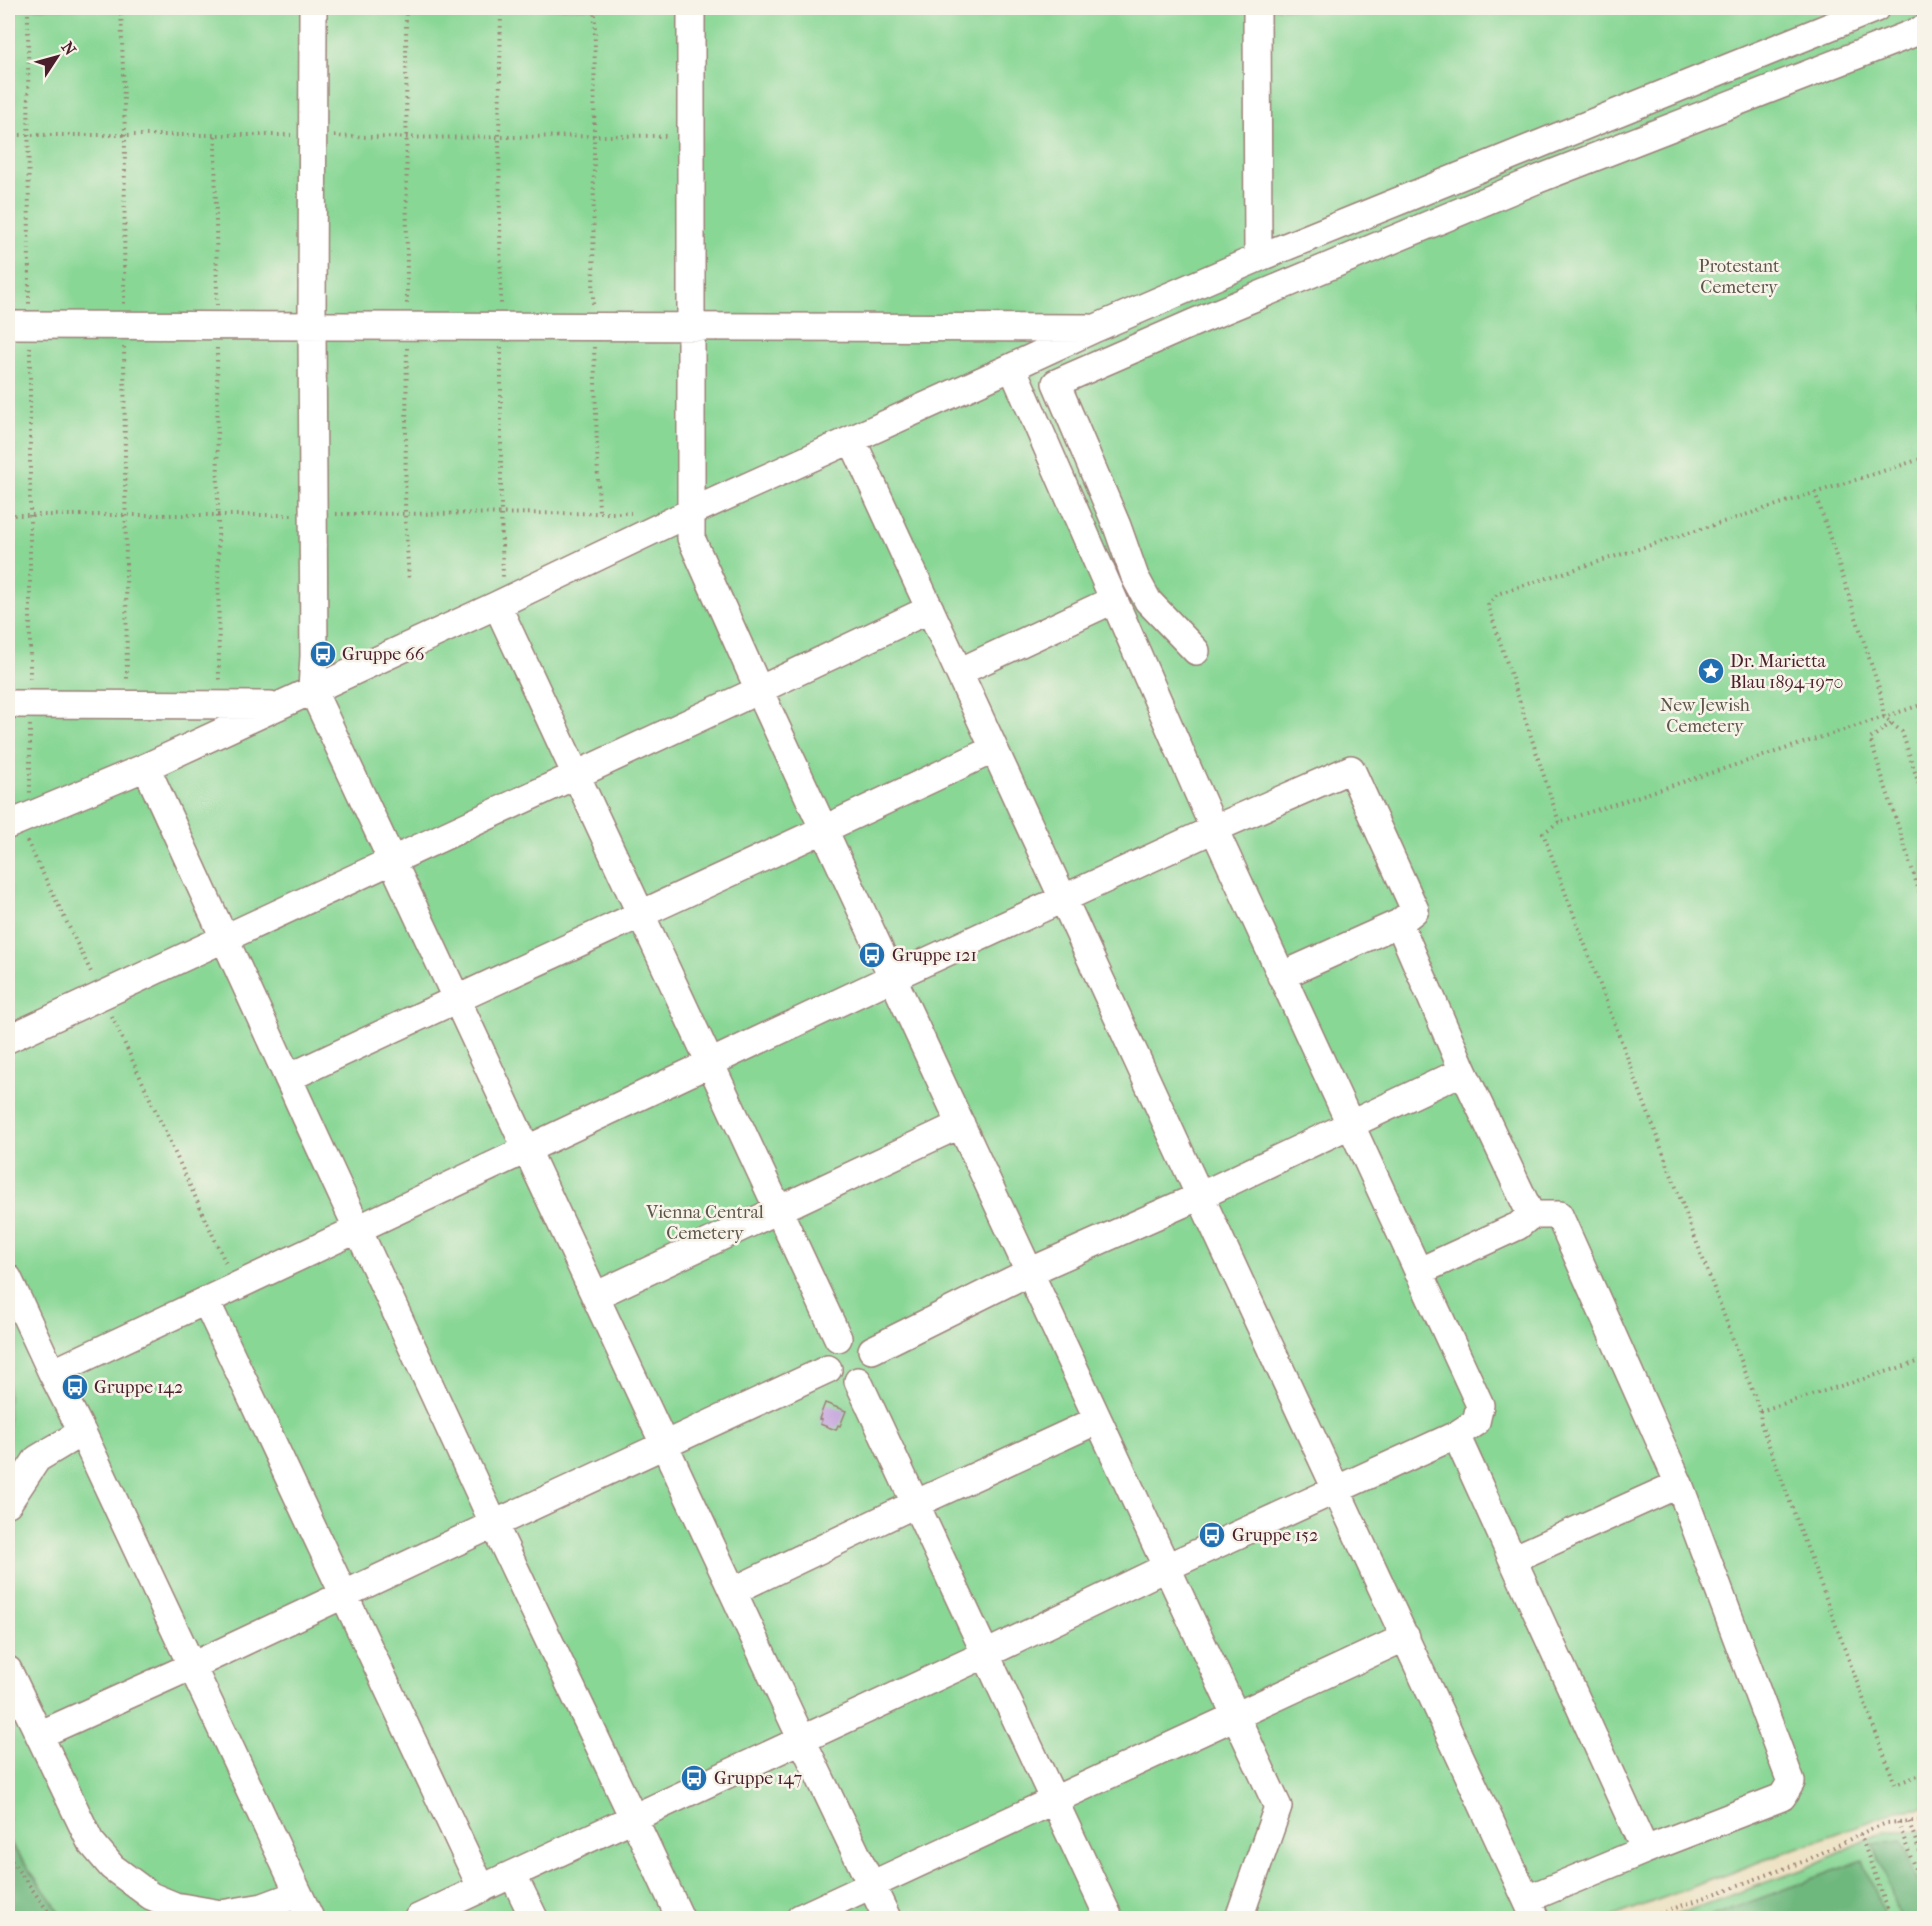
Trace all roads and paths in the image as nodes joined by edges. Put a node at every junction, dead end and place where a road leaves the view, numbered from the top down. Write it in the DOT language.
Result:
graph roads {
  1 [pos="28,8"];
  2 [pos="121,8"];
  3 [pos="313,8"];
  4 [pos="406,8"];
  5 [pos="501,8"];
  6 [pos="595,8"];
  7 [pos="691,8"];
  8 [pos="1257,8"];
  9 [pos="1876,8"];
  10 [pos="1825,18"];
  11 [pos="1924,29"];
  12 [pos="8,135"];
  13 [pos="27,135"];
  14 [pos="124,135"];
  15 [pos="215,135"];
  16 [pos="314,135"];
  17 [pos="594,136"];
  18 [pos="499,137"];
  19 [pos="691,137"];
  20 [pos="406,139"];
  21 [pos="1258,258"];
  22 [pos="19,325"];
  23 [pos="124,325"];
  24 [pos="217,325"];
  25 [pos="312,325"];
  26 [pos="407,325"];
  27 [pos="501,326"];
  28 [pos="593,326"];
  29 [pos="690,326"];
  30 [pos="1096,328"];
  31 [pos="1012,368"];
  32 [pos="852,440"];
  33 [pos="1924,458"];
  34 [pos="1815,492"];
  35 [pos="691,512"];
  36 [pos="599,513"];
  37 [pos="632,513"];
  38 [pos="313,514"];
  39 [pos="405,514"];
  40 [pos="501,514"];
  41 [pos="8,515"];
  42 [pos="30,515"];
  43 [pos="125,515"];
  44 [pos="219,515"];
  45 [pos="408,581"];
  46 [pos="1113,600"];
  47 [pos="500,603"];
  48 [pos="930,609"];
  49 [pos="1196,651"];
  50 [pos="959,672"];
  51 [pos="312,689"];
  52 [pos="759,690"];
  53 [pos="19,704"];
  54 [pos="1924,704"];
  55 [pos="127,705"];
  56 [pos="219,705"];
  57 [pos="277,705"];
  58 [pos="1884,717"];
  59 [pos="1891,723"];
  60 [pos="994,749"];
  61 [pos="146,767"];
  62 [pos="576,775"];
  63 [pos="1924,800"];
  64 [pos="18,821"];
  65 [pos="1559,822"];
  66 [pos="1214,829"];
  67 [pos="825,830"];
  68 [pos="391,860"];
  69 [pos="1064,899"];
  70 [pos="1924,906"];
  71 [pos="641,915"];
  72 [pos="1399,923"];
  73 [pos="224,938"];
  74 [pos="1281,976"];
  75 [pos="894,977"];
  76 [pos="102,995"];
  77 [pos="456,999"];
  78 [pos="8,1039"];
  79 [pos="710,1063"];
  80 [pos="1463,1071"];
  81 [pos="288,1078"];
  82 [pos="961,1124"];
  83 [pos="1350,1124"];
  84 [pos="526,1149"];
  85 [pos="1200,1196"];
  86 [pos="778,1210"];
  87 [pos="1531,1215"];
  88 [pos="357,1228"];
  89 [pos="1029,1272"];
  90 [pos="1418,1272"];
  91 [pos="8,1278"];
  92 [pos="236,1286"];
  93 [pos="595,1296"];
  94 [pos="206,1301"];
  95 [pos="838,1338"];
  96 [pos="872,1350"];
  97 [pos="1924,1360"];
  98 [pos="828,1370"];
  99 [pos="52,1373"];
  100 [pos="858,1381"];
  101 [pos="1760,1411"];
  102 [pos="1098,1420"];
  103 [pos="82,1432"];
  104 [pos="1456,1435"];
  105 [pos="666,1446"];
  106 [pos="1679,1484"];
  107 [pos="1338,1490"];
  108 [pos="8,1503"];
  109 [pos="915,1504"];
  110 [pos="494,1524"];
  111 [pos="1513,1559"];
  112 [pos="1167,1567"];
  113 [pos="733,1592"];
  114 [pos="344,1594"];
  115 [pos="1406,1637"];
  116 [pos="986,1654"];
  117 [pos="192,1666"];
  118 [pos="8,1670"];
  119 [pos="1236,1716"];
  120 [pos="39,1735"];
  121 [pos="802,1740"];
  122 [pos="1924,1774"];
  123 [pos="1054,1801"];
  124 [pos="634,1819"];
  125 [pos="1924,1820"];
  126 [pos="1898,1822"];
  127 [pos="1909,1822"];
  128 [pos="1860,1834"];
  129 [pos="1645,1850"];
  130 [pos="8,1856"];
  131 [pos="1924,1863"];
  132 [pos="513,1875"];
  133 [pos="872,1885"];
  134 [pos="482,1889"];
  135 [pos="298,1894"];
  136 [pos="1924,1894"];
  137 [pos="1531,1908"];
  138 [pos="53,1918"];
  139 [pos="310,1918"];
  140 [pos="418,1918"];
  141 [pos="534,1918"];
  142 [pos="680,1918"];
  143 [pos="800,1918"];
  144 [pos="887,1918"];
  145 [pos="1109,1918"];
  146 [pos="1239,1918"];
  147 [pos="1648,1918"];
  148 [pos="1891,1918"];
  1 -- 13 [label="path"];
  2 -- 14 [label="path"];
  3 -- 16 [label="lane"];
  4 -- 20 [label="path"];
  5 -- 18 [label="path"];
  6 -- 17 [label="path"];
  7 -- 19 [label="lane"];
  8 -- 21 [label="lane"];
  9 -- 10 [label="lane"];
  10 -- 21 [label="lane"];
  11 -- 49 [label="lane"];
  12 -- 13 [label="path"];
  13 -- 14 [label="path"];
  13 -- 22 [label="path"];
  14 -- 15 [label="path"];
  14 -- 23 [label="path"];
  15 -- 16 [label="path"];
  15 -- 24 [label="path"];
  16 -- 20 [label="path"];
  16 -- 25 [label="lane"];
  17 -- 18 [label="path"];
  17 -- 19 [label="path"];
  17 -- 28 [label="path"];
  18 -- 20 [label="path"];
  18 -- 27 [label="path"];
  19 -- 29 [label="lane"];
  20 -- 26 [label="path"];
  21 -- 30 [label="lane"];
  22 -- 23 [label="lane"];
  22 -- 42 [label="path"];
  23 -- 24 [label="lane"];
  23 -- 43 [label="path"];
  24 -- 25 [label="lane"];
  24 -- 44 [label="path"];
  25 -- 26 [label="lane"];
  25 -- 38 [label="lane"];
  26 -- 27 [label="lane"];
  26 -- 39 [label="path"];
  27 -- 28 [label="lane"];
  27 -- 40 [label="path"];
  28 -- 29 [label="lane"];
  28 -- 36 [label="path"];
  29 -- 30 [label="lane"];
  29 -- 35 [label="lane"];
  30 -- 31 [label="lane"];
  31 -- 32 [label="lane"];
  31 -- 46 [label="lane"];
  32 -- 35 [label="lane"];
  32 -- 48 [label="lane"];
  33 -- 34 [label="path"];
  34 -- 58 [label="path"];
  34 -- 65 [label="path"];
  35 -- 47 [label="lane"];
  35 -- 52 [label="lane"];
  36 -- 37 [label="path"];
  36 -- 40 [label="path"];
  38 -- 39 [label="path"];
  38 -- 44 [label="path"];
  38 -- 51 [label="lane"];
  39 -- 40 [label="path"];
  39 -- 45 [label="path"];
  40 -- 47 [label="path"];
  41 -- 42 [label="path"];
  42 -- 43 [label="path"];
  42 -- 53 [label="path"];
  43 -- 44 [label="path"];
  43 -- 55 [label="path"];
  44 -- 56 [label="path"];
  46 -- 50 [label="lane"];
  46 -- 66 [label="lane"];
  47 -- 51 [label="lane"];
  47 -- 62 [label="lane"];
  48 -- 50 [label="lane"];
  48 -- 52 [label="lane"];
  50 -- 60 [label="lane"];
  51 -- 57 [label="lane"];
  51 -- 68 [label="lane"];
  52 -- 62 [label="lane"];
  52 -- 67 [label="lane"];
  53 -- 55 [label="lane"];
  53 -- 64 [label="path"];
  54 -- 58 [label="path"];
  55 -- 56 [label="lane"];
  56 -- 57 [label="lane"];
  57 -- 61 [label="lane"];
  58 -- 59 [label="path"];
  58 -- 65 [label="path"];
  59 -- 63 [label="path"];
  59 -- 70 [label="path"];
  60 -- 67 [label="lane"];
  60 -- 69 [label="lane"];
  61 -- 64 [label="lane"];
  61 -- 73 [label="lane"];
  62 -- 68 [label="lane"];
  62 -- 71 [label="lane"];
  64 -- 76 [label="path"];
  65 -- 101 [label="path"];
  66 -- 69 [label="lane"];
  66 -- 72 [label="lane"];
  66 -- 74 [label="lane"];
  67 -- 71 [label="lane"];
  67 -- 75 [label="lane"];
  68 -- 73 [label="lane"];
  68 -- 77 [label="lane"];
  69 -- 75 [label="lane"];
  69 -- 85 [label="lane"];
  71 -- 77 [label="lane"];
  71 -- 79 [label="lane"];
  72 -- 74 [label="lane"];
  72 -- 80 [label="lane"];
  73 -- 76 [label="lane"];
  73 -- 81 [label="lane"];
  74 -- 83 [label="lane"];
  75 -- 79 [label="lane"];
  75 -- 82 [label="lane"];
  76 -- 78 [label="lane"];
  76 -- 92 [label="path"];
  77 -- 81 [label="lane"];
  77 -- 84 [label="lane"];
  79 -- 84 [label="lane"];
  79 -- 86 [label="lane"];
  80 -- 83 [label="lane"];
  80 -- 87 [label="lane"];
  81 -- 88 [label="lane"];
  82 -- 86 [label="lane"];
  82 -- 89 [label="lane"];
  83 -- 85 [label="lane"];
  83 -- 90 [label="lane"];
  84 -- 88 [label="lane"];
  84 -- 93 [label="lane"];
  85 -- 89 [label="lane"];
  85 -- 107 [label="lane"];
  86 -- 93 [label="lane"];
  86 -- 95 [label="lane"];
  87 -- 90 [label="lane"];
  87 -- 106 [label="lane"];
  88 -- 92 [label="lane"];
  88 -- 110 [label="lane"];
  89 -- 96 [label="lane"];
  89 -- 102 [label="lane"];
  90 -- 104 [label="lane"];
  91 -- 99 [label="lane"];
  92 -- 94 [label="lane"];
  93 -- 105 [label="lane"];
  94 -- 99 [label="lane"];
  94 -- 114 [label="lane"];
  95 -- 96 [label="lane"];
  95 -- 98 [label="lane"];
  96 -- 100 [label="lane"];
  97 -- 101 [label="path"];
  98 -- 100 [label="lane"];
  98 -- 105 [label="lane"];
  99 -- 103 [label="lane"];
  100 -- 109 [label="lane"];
  101 -- 122 [label="path"];
  102 -- 109 [label="lane"];
  102 -- 112 [label="lane"];
  103 -- 108 [label="lane"];
  103 -- 117 [label="lane"];
  104 -- 107 [label="lane"];
  104 -- 111 [label="lane"];
  105 -- 110 [label="lane"];
  105 -- 113 [label="lane"];
  106 -- 111 [label="lane"];
  106 -- 129 [label="lane"];
  107 -- 112 [label="lane"];
  107 -- 115 [label="lane"];
  109 -- 113 [label="lane"];
  109 -- 116 [label="lane"];
  110 -- 114 [label="lane"];
  110 -- 124 [label="lane"];
  111 -- 129 [label="lane"];
  112 -- 116 [label="lane"];
  112 -- 119 [label="lane"];
  113 -- 121 [label="lane"];
  114 -- 117 [label="lane"];
  114 -- 134 [label="lane"];
  115 -- 119 [label="lane"];
  115 -- 137 [label="lane"];
  116 -- 121 [label="lane"];
  116 -- 123 [label="lane"];
  117 -- 120 [label="lane"];
  117 -- 135 [label="lane"];
  118 -- 120 [label="lane"];
  119 -- 123 [label="lane"];
  119 -- 146 [label="lane"];
  120 -- 135 [label="lane"];
  121 -- 124 [label="lane"];
  121 -- 133 [label="lane"];
  123 -- 133 [label="lane"];
  123 -- 145 [label="lane"];
  124 -- 132 [label="lane"];
  124 -- 142 [label="lane"];
  125 -- 127 [label="path"];
  126 -- 127 [label="path"];
  126 -- 128 [label="path"];
  126 -- 136 [label="path"];
  127 -- 131 [label="path"];
  128 -- 147 [label="path"];
  128 -- 148 [label="path"];
  129 -- 137 [label="lane"];
  130 -- 138 [label="path"];
  132 -- 134 [label="lane"];
  132 -- 141 [label="lane"];
  133 -- 143 [label="lane"];
  133 -- 144 [label="lane"];
  134 -- 140 [label="lane"];
  135 -- 139 [label="lane"];
}
